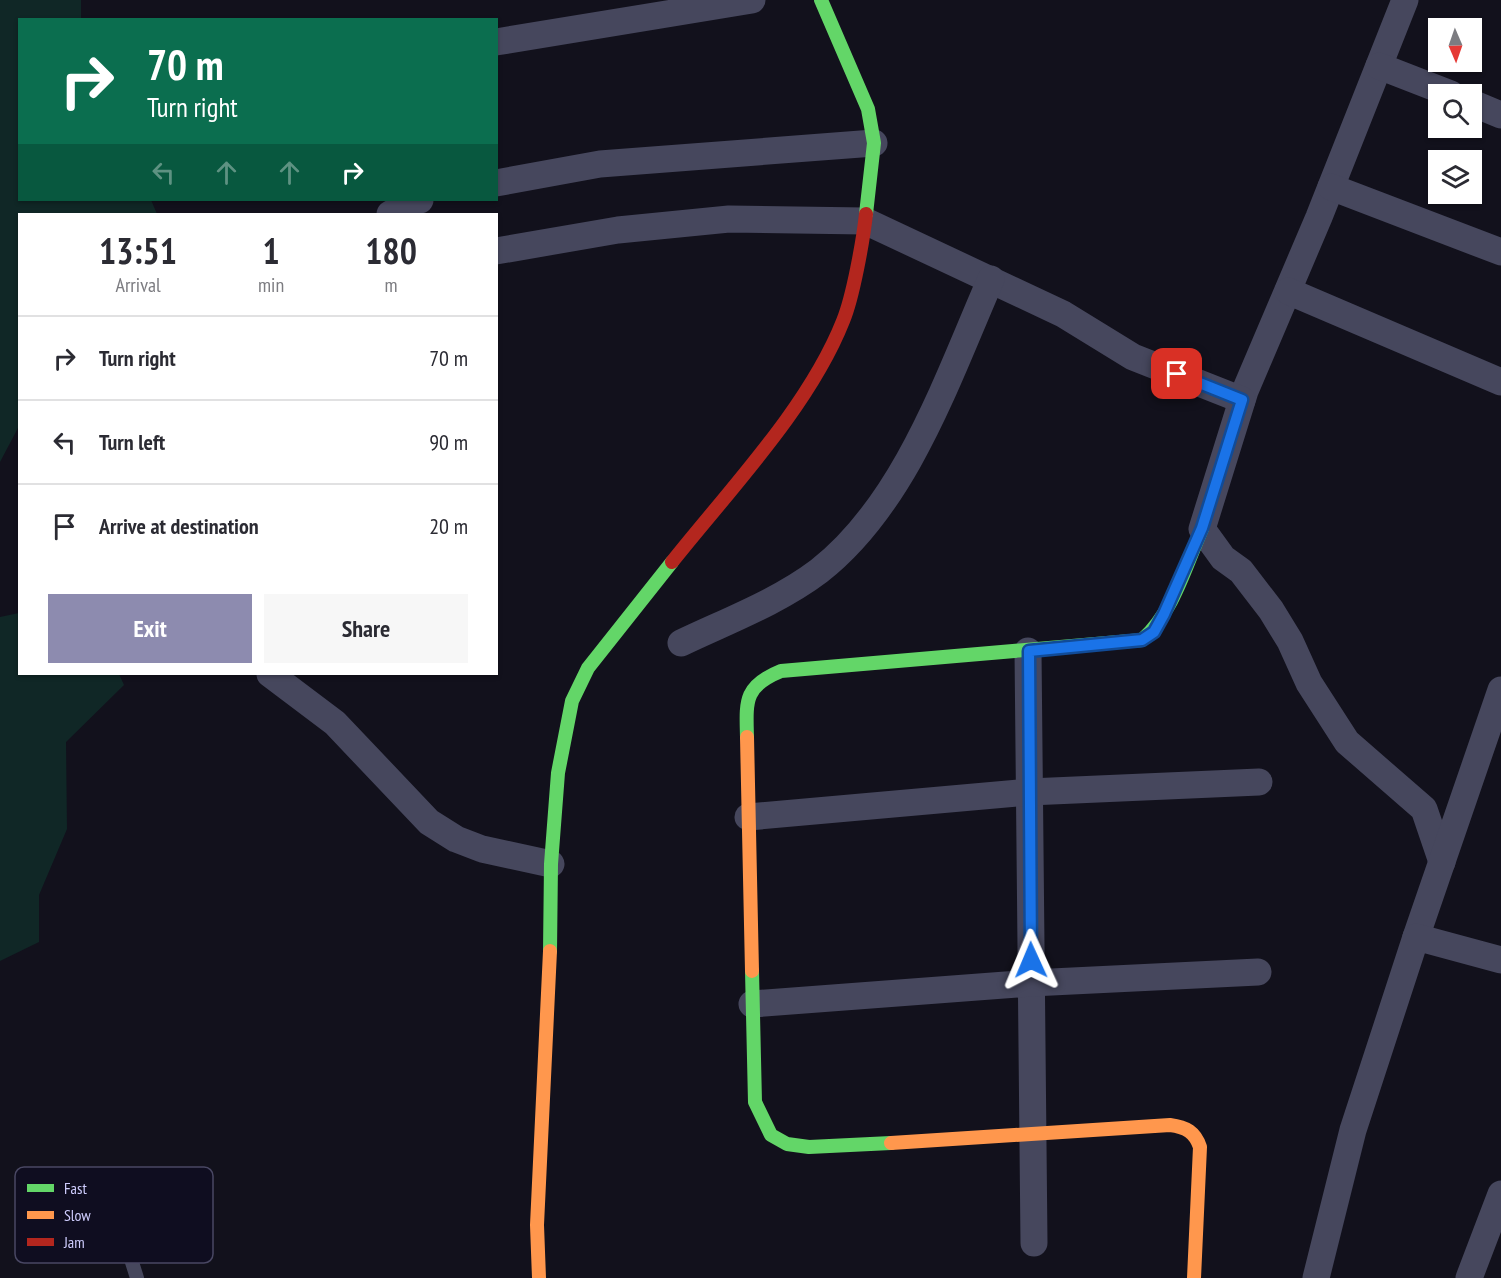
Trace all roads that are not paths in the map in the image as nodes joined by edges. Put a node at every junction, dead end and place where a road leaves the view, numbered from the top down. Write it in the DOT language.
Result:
graph roads {
  1 [pos="752,0"];
  2 [pos="820,0"];
  3 [pos="1405,0"];
  4 [pos="498,42"];
  5 [pos="1379,66"];
  6 [pos="1428,85"];
  7 [pos="1482,107"];
  8 [pos="1501,115"];
  9 [pos="874,143"];
  10 [pos="498,183"];
  11 [pos="1331,187"];
  12 [pos="415,201"];
  13 [pos="392,213"];
  14 [pos="865,222"];
  15 [pos="498,251"];
  16 [pos="1501,252"];
  17 [pos="992,279"];
  18 [pos="1288,291"];
  19 [pos="1501,382"];
  20 [pos="1242,400"];
  21 [pos="1202,528"];
  22 [pos="681,643"];
  23 [pos="1029,651"];
  24 [pos="271,675"];
  25 [pos="1501,690"];
  26 [pos="1259,782"];
  27 [pos="1029,792"];
  28 [pos="748,817"];
  29 [pos="1442,862"];
  30 [pos="551,864"];
  31 [pos="1416,938"];
  32 [pos="1501,960"];
  33 [pos="1258,972"];
  34 [pos="1031,984"];
  35 [pos="752,1004"];
  36 [pos="1032,1134"];
  37 [pos="1501,1194"];
  38 [pos="1034,1243"];
  39 [pos="132,1263"];
  40 [pos="137,1278"];
  41 [pos="539,1278"];
  42 [pos="1194,1278"];
  43 [pos="1316,1278"];
  44 [pos="1469,1278"];
  1 -- 4 [label="street"];
  2 -- 9 [label="street"];
  3 -- 5 [label="street"];
  5 -- 6 [label="street"];
  5 -- 11 [label="street"];
  7 -- 8 [label="street"];
  9 -- 10 [label="street"];
  9 -- 14 [label="street"];
  11 -- 16 [label="street"];
  11 -- 18 [label="street"];
  12 -- 13 [label="street"];
  14 -- 15 [label="street"];
  14 -- 17 [label="street"];
  14 -- 30 [label="street"];
  17 -- 20 [label="street"];
  17 -- 22 [label="street"];
  18 -- 19 [label="street"];
  18 -- 20 [label="street"];
  20 -- 21 [label="street"];
  21 -- 23 [label="street"];
  21 -- 29 [label="street"];
  23 -- 27 [label="street"];
  23 -- 28 [label="street"];
  24 -- 30 [label="street"];
  25 -- 29 [label="street"];
  26 -- 27 [label="street"];
  27 -- 28 [label="street"];
  27 -- 34 [label="street"];
  28 -- 35 [label="street"];
  29 -- 31 [label="street"];
  30 -- 41 [label="street"];
  31 -- 32 [label="street"];
  31 -- 43 [label="street"];
  33 -- 34 [label="street"];
  34 -- 35 [label="street"];
  34 -- 36 [label="street"];
  35 -- 36 [label="street"];
  36 -- 38 [label="street"];
  36 -- 42 [label="street"];
  37 -- 44 [label="street"];
  39 -- 40 [label="lane"];
}
